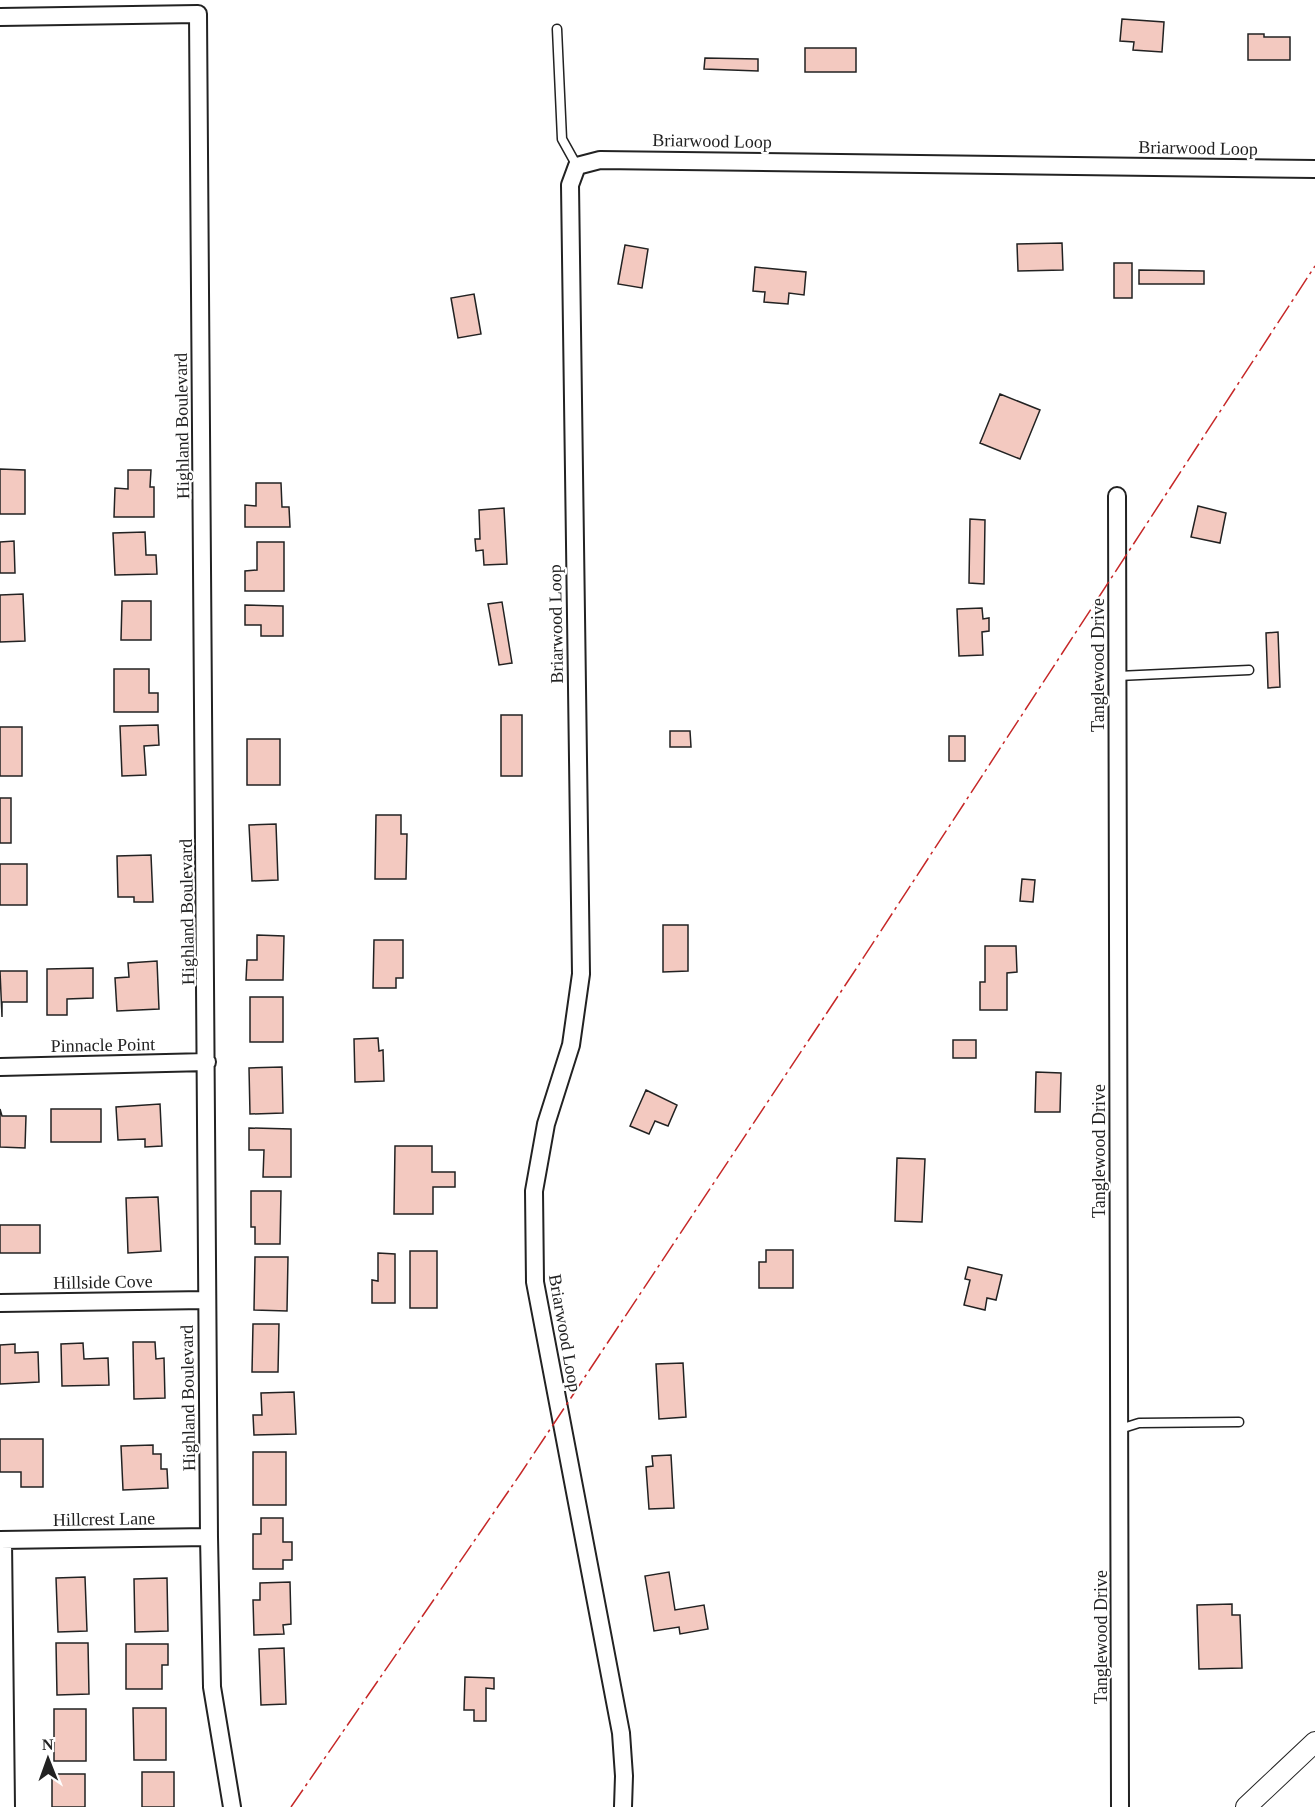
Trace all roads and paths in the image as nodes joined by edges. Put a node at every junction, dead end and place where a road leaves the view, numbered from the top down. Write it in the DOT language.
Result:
graph roads {
  1 [pos="0,17"];
  2 [pos="558,29"];
  3 [pos="577,166"];
  4 [pos="1315,169"];
  5 [pos="1117,496"];
  6 [pos="1249,670"];
  7 [pos="1118,676"];
  8 [pos="207,1062"];
  9 [pos="0,1066"];
  10 [pos="206,1300"];
  11 [pos="0,1303"];
  12 [pos="1239,1422"];
  13 [pos="1119,1429"];
  14 [pos="209,1537"];
  15 [pos="2,1540"];
  16 [pos="1315,1742"];
  17 [pos="6,1807"];
  18 [pos="232,1807"];
  19 [pos="623,1807"];
  20 [pos="1120,1807"];
  21 [pos="1246,1807"];
  1 -- 8 [label="street, Highland Boulevard"];
  2 -- 3 [label="lane"];
  3 -- 4 [label="street, Briarwood Loop"];
  3 -- 19 [label="street, Briarwood Loop"];
  5 -- 7 [label="street, Tanglewood Drive"];
  6 -- 7 [label="lane"];
  7 -- 13 [label="street, Tanglewood Drive"];
  8 -- 9 [label="street, Pinnacle Point"];
  8 -- 10 [label="street, Highland Boulevard"];
  10 -- 11 [label="street, Hillside Cove"];
  10 -- 14 [label="street, Highland Boulevard"];
  12 -- 13 [label="lane"];
  13 -- 20 [label="street, Tanglewood Drive"];
  14 -- 15 [label="street, Hillcrest Lane"];
  14 -- 18 [label="street, Highland Boulevard"];
  15 -- 17 [label="street"];
  16 -- 21 [label="street"];
}
